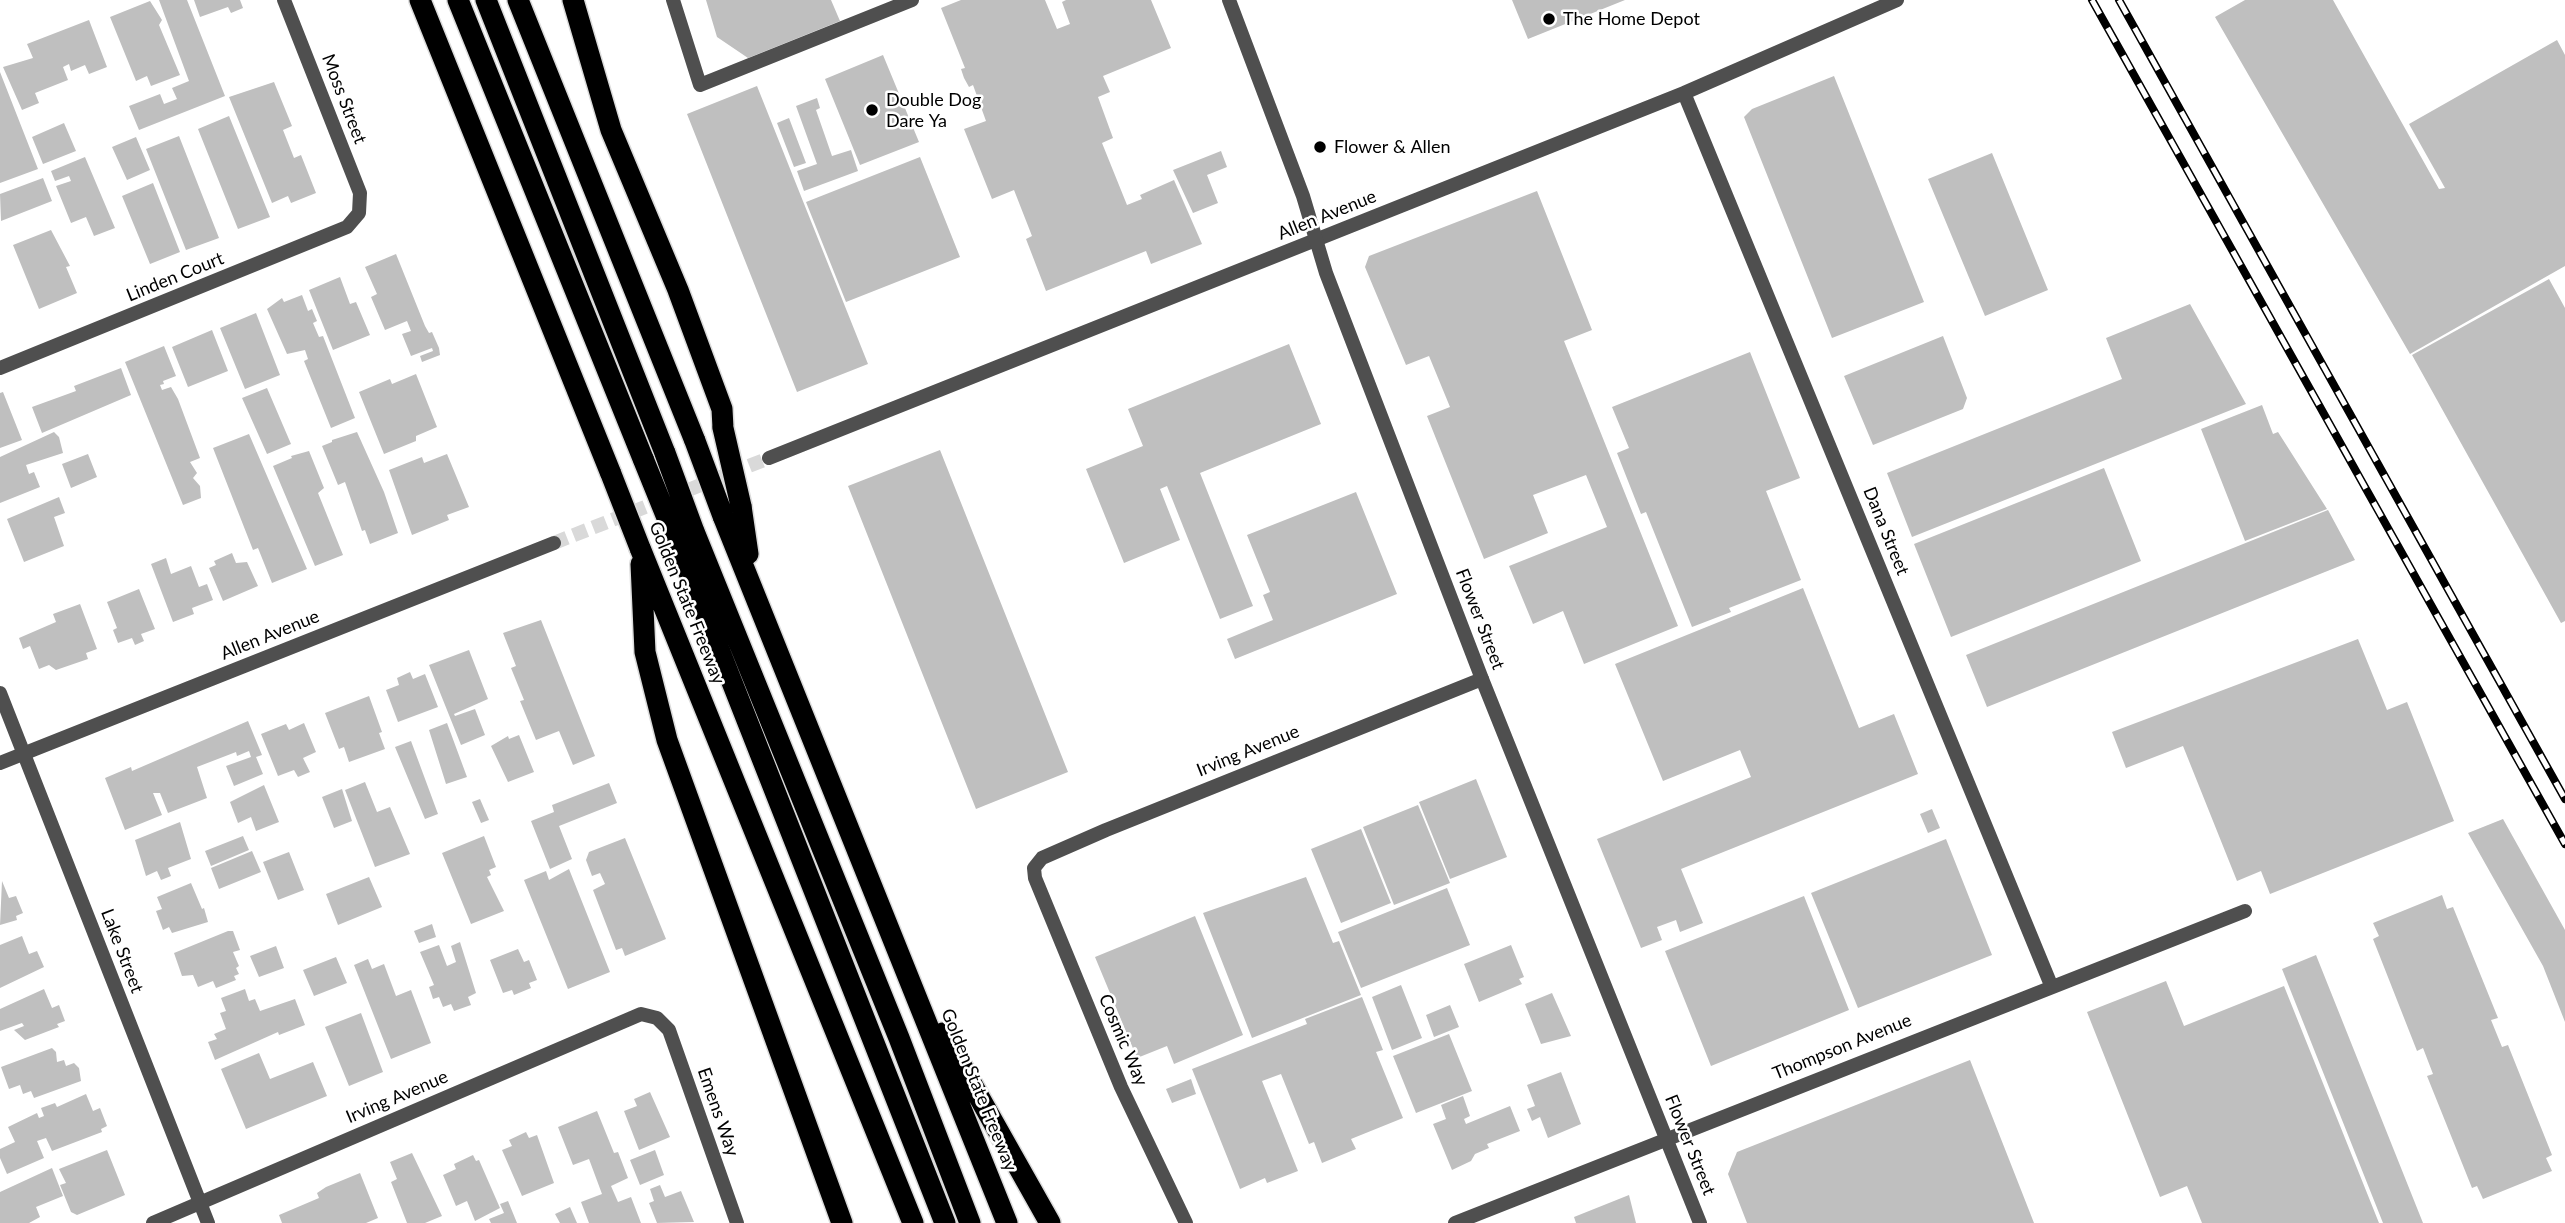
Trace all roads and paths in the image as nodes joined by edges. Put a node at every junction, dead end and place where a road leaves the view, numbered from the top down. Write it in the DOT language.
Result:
graph roads {
  1 [pos="284,0"];
  2 [pos="458,0"];
  3 [pos="486,0"];
  4 [pos="518,0"];
  5 [pos="573,0"];
  6 [pos="673,0"];
  7 [pos="912,0"];
  8 [pos="1229,0"];
  9 [pos="1897,0"];
  10 [pos="420,3"];
  11 [pos="1684,93"];
  12 [pos="359,213"];
  13 [pos="1314,241"];
  14 [pos="0,368"];
  15 [pos="769,458"];
  16 [pos="732,511"];
  17 [pos="683,532"];
  18 [pos="554,543"];
  19 [pos="640,548"];
  20 [pos="1482,679"];
  21 [pos="0,693"];
  22 [pos="24,753"];
  23 [pos="0,763"];
  24 [pos="1034,868"];
  25 [pos="2245,911"];
  26 [pos="902,960"];
  27 [pos="2051,985"];
  28 [pos="657,1017"];
  29 [pos="1667,1138"];
  30 [pos="200,1202"];
  31 [pos="153,1223"];
  32 [pos="208,1223"];
  33 [pos="737,1223"];
  34 [pos="842,1223"];
  35 [pos="913,1223"];
  36 [pos="945,1223"];
  37 [pos="970,1223"];
  38 [pos="1007,1223"];
  39 [pos="1050,1223"];
  40 [pos="1186,1223"];
  41 [pos="1455,1223"];
  42 [pos="1700,1223"];
  1 -- 12 [label="street, Moss Street"];
  2 -- 17 [label="highway, bridge"];
  3 -- 17 [label="highway, bridge"];
  4 -- 16 [label="highway, bridge"];
  5 -- 16 [label="highway, bridge"];
  6 -- 7 [label="street"];
  8 -- 13 [label="street, Flower Street"];
  9 -- 11 [label="street, Allen Avenue"];
  10 -- 19 [label="highway, Golden State Freeway, bridge"];
  11 -- 13 [label="street, Allen Avenue"];
  11 -- 27 [label="street, Dana Street"];
  12 -- 14 [label="street, Linden Court"];
  13 -- 15 [label="street, Allen Avenue"];
  13 -- 20 [label="street, Flower Street"];
  16 -- 26 [label="highway, Golden State Freeway"];
  17 -- 36 [label="highway"];
  17 -- 37 [label="highway"];
  18 -- 22 [label="street, Allen Avenue"];
  19 -- 34 [label="highway"];
  19 -- 35 [label="highway, Golden State Freeway"];
  20 -- 24 [label="street, Irving Avenue"];
  20 -- 29 [label="street, Flower Street"];
  21 -- 22 [label="street, Lake Street"];
  22 -- 23 [label="street, Allen Avenue"];
  22 -- 30 [label="street, Lake Street"];
  24 -- 40 [label="street, Cosmic Way"];
  25 -- 27 [label="street, Thompson Avenue"];
  26 -- 38 [label="highway, Golden State Freeway"];
  26 -- 39 [label="highway"];
  27 -- 29 [label="street, Thompson Avenue"];
  28 -- 30 [label="street, Irving Avenue"];
  28 -- 33 [label="street, Emens Way"];
  29 -- 41 [label="street, Thompson Avenue"];
  29 -- 42 [label="street, Flower Street"];
  30 -- 31 [label="street, Irving Avenue"];
  30 -- 32 [label="street, Lake Street"];
}
